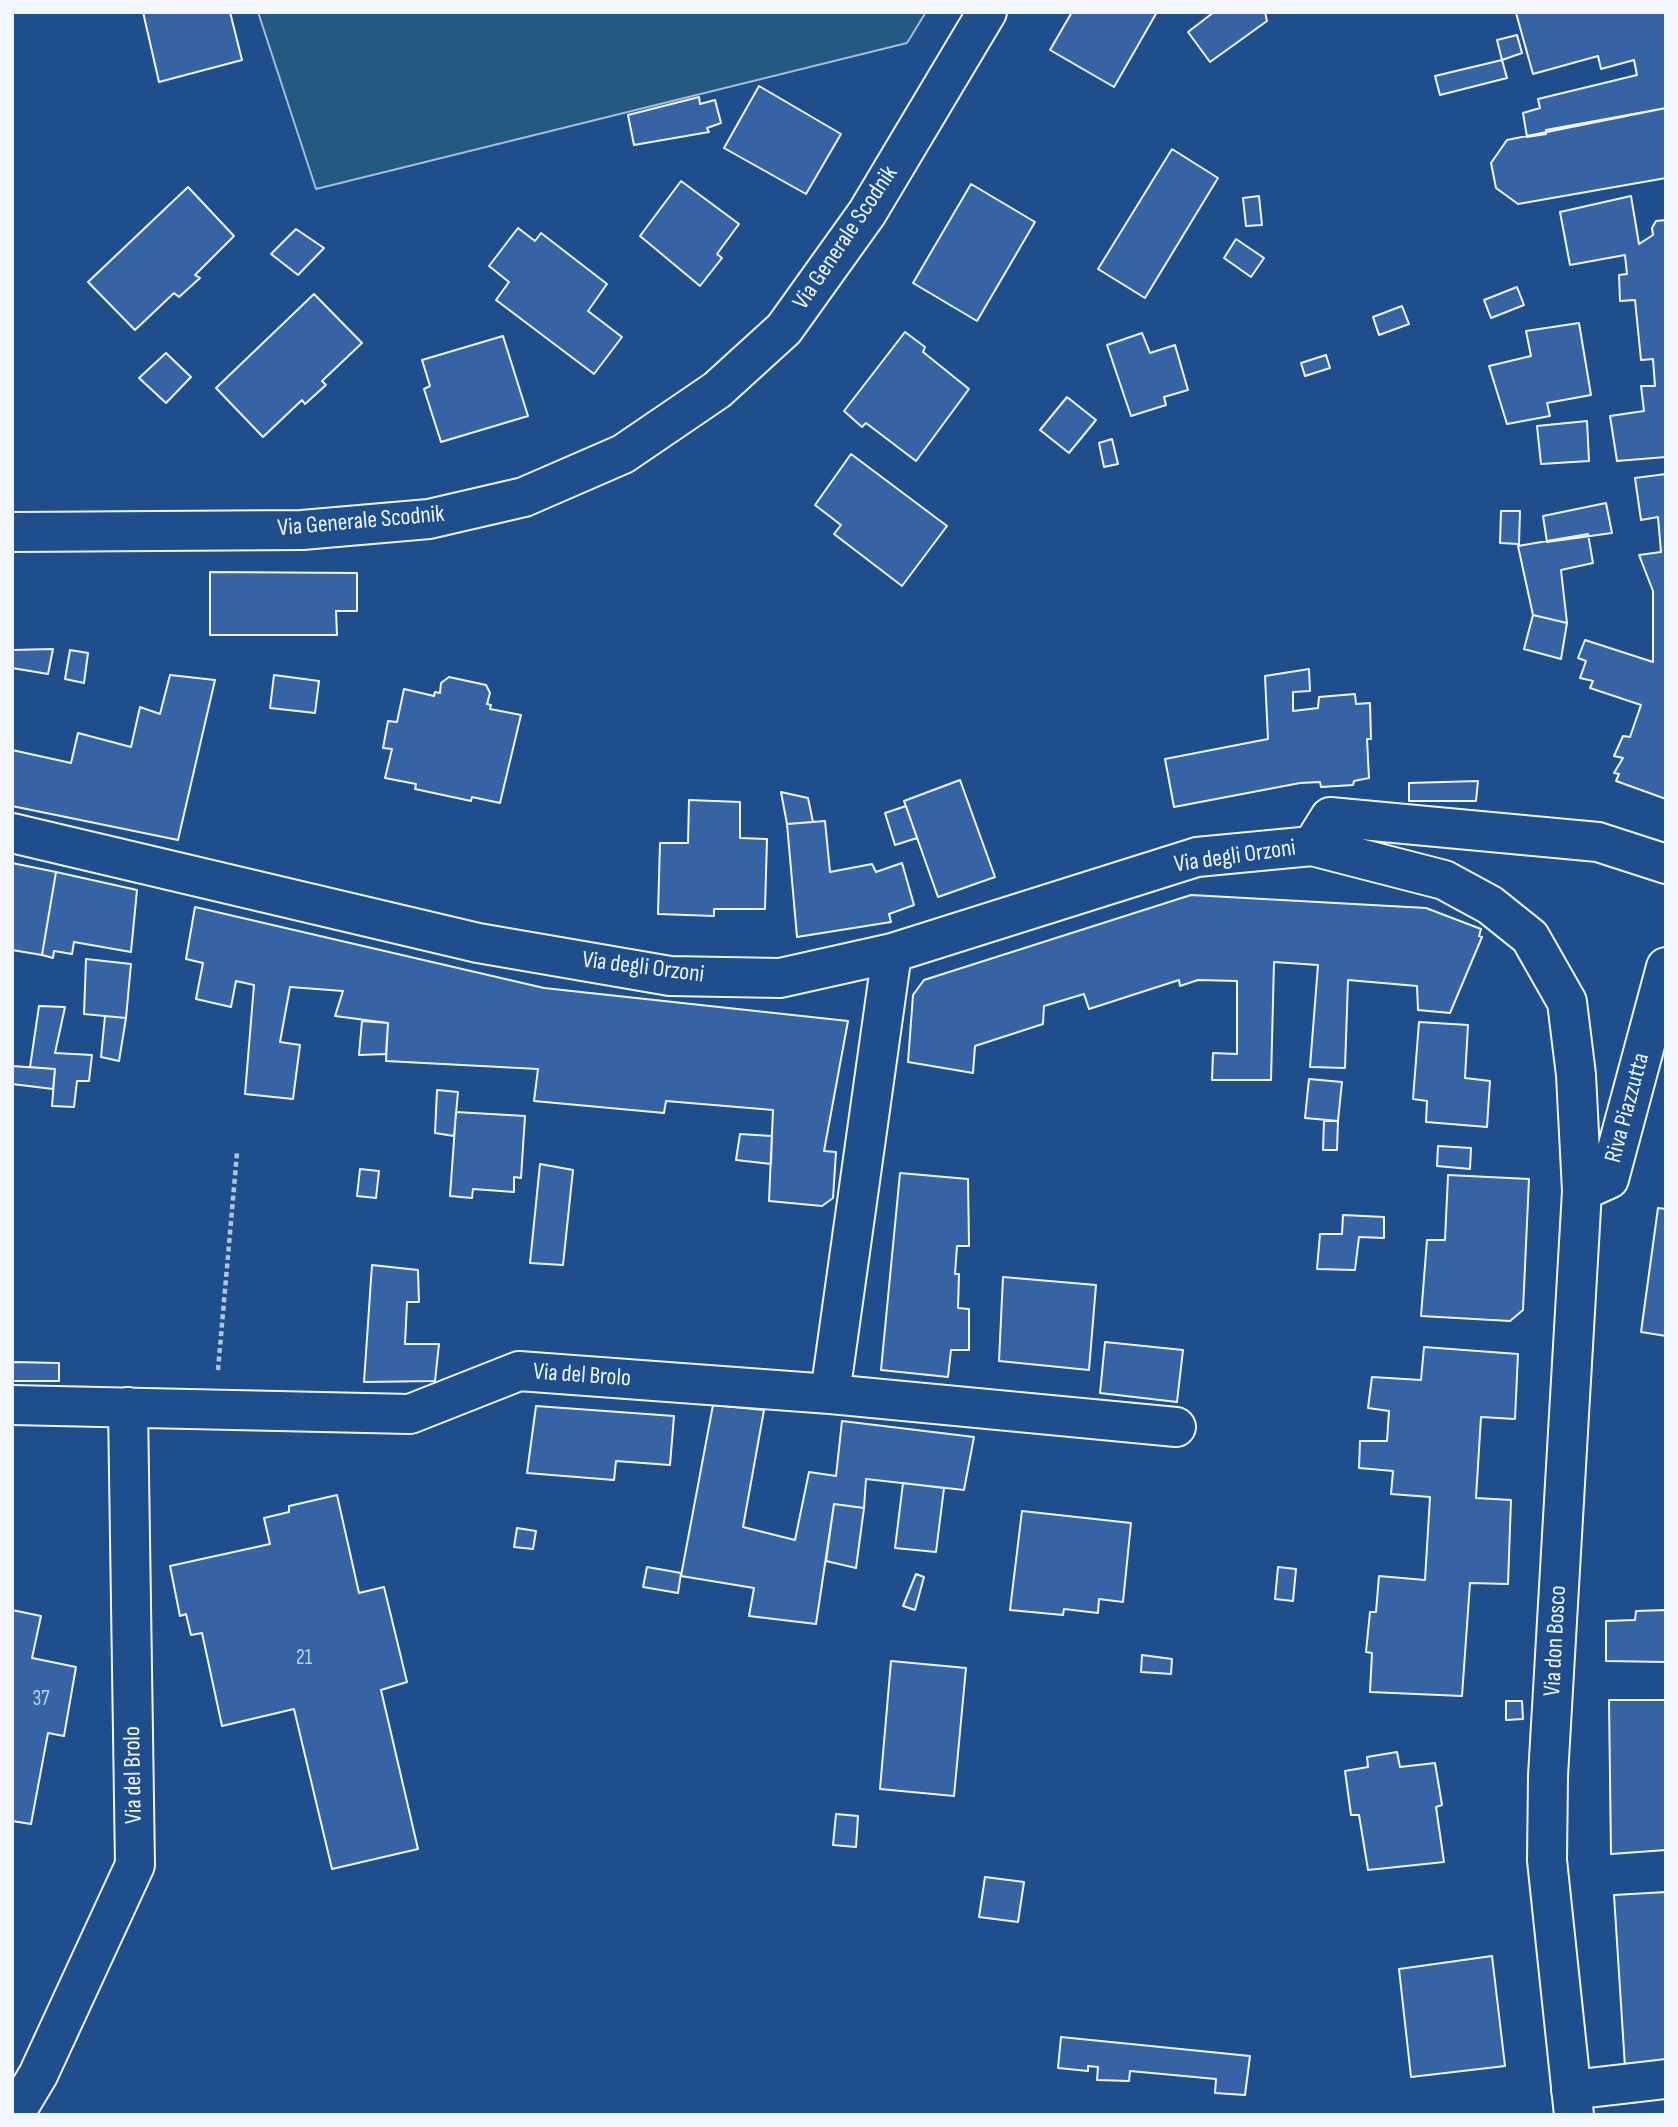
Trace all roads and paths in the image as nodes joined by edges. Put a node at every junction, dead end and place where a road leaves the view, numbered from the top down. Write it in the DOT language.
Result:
graph roads {
  1 [pos="986,12"];
  2 [pos="12,532"];
  3 [pos="12,834"];
  4 [pos="1312,846"];
  5 [pos="1666,864"];
  6 [pos="892,953"];
  7 [pos="1666,967"];
  8 [pos="237,1153"];
  9 [pos="1581,1191"];
  10 [pos="831,1394"];
  11 [pos="12,1405"];
  12 [pos="128,1408"];
  13 [pos="214,1409"];
  14 [pos="1176,1427"];
  15 [pos="1666,2079"];
  16 [pos="1573,2102"];
  17 [pos="14,2115"];
  1 -- 2 [label="street, Via Generale Scodnik"];
  3 -- 6 [label="street, Via degli Orzoni"];
  4 -- 5 [label="street, Via degli Orzoni"];
  4 -- 6 [label="street, Via degli Orzoni"];
  4 -- 9 [label="street, Via degli Orzoni"];
  6 -- 10 [label="street"];
  7 -- 9 [label="street, Riva Piazzutta"];
  8 -- 13 [label="path"];
  9 -- 16 [label="street, Via don Bosco"];
  10 -- 13 [label="street, Via del Brolo"];
  10 -- 14 [label="street, Via del Brolo"];
  11 -- 12 [label="street, Via del Brolo"];
  12 -- 13 [label="street, Via del Brolo"];
  12 -- 17 [label="street, Via del Brolo"];
  15 -- 16 [label="street, Via don Bosco"];
}
